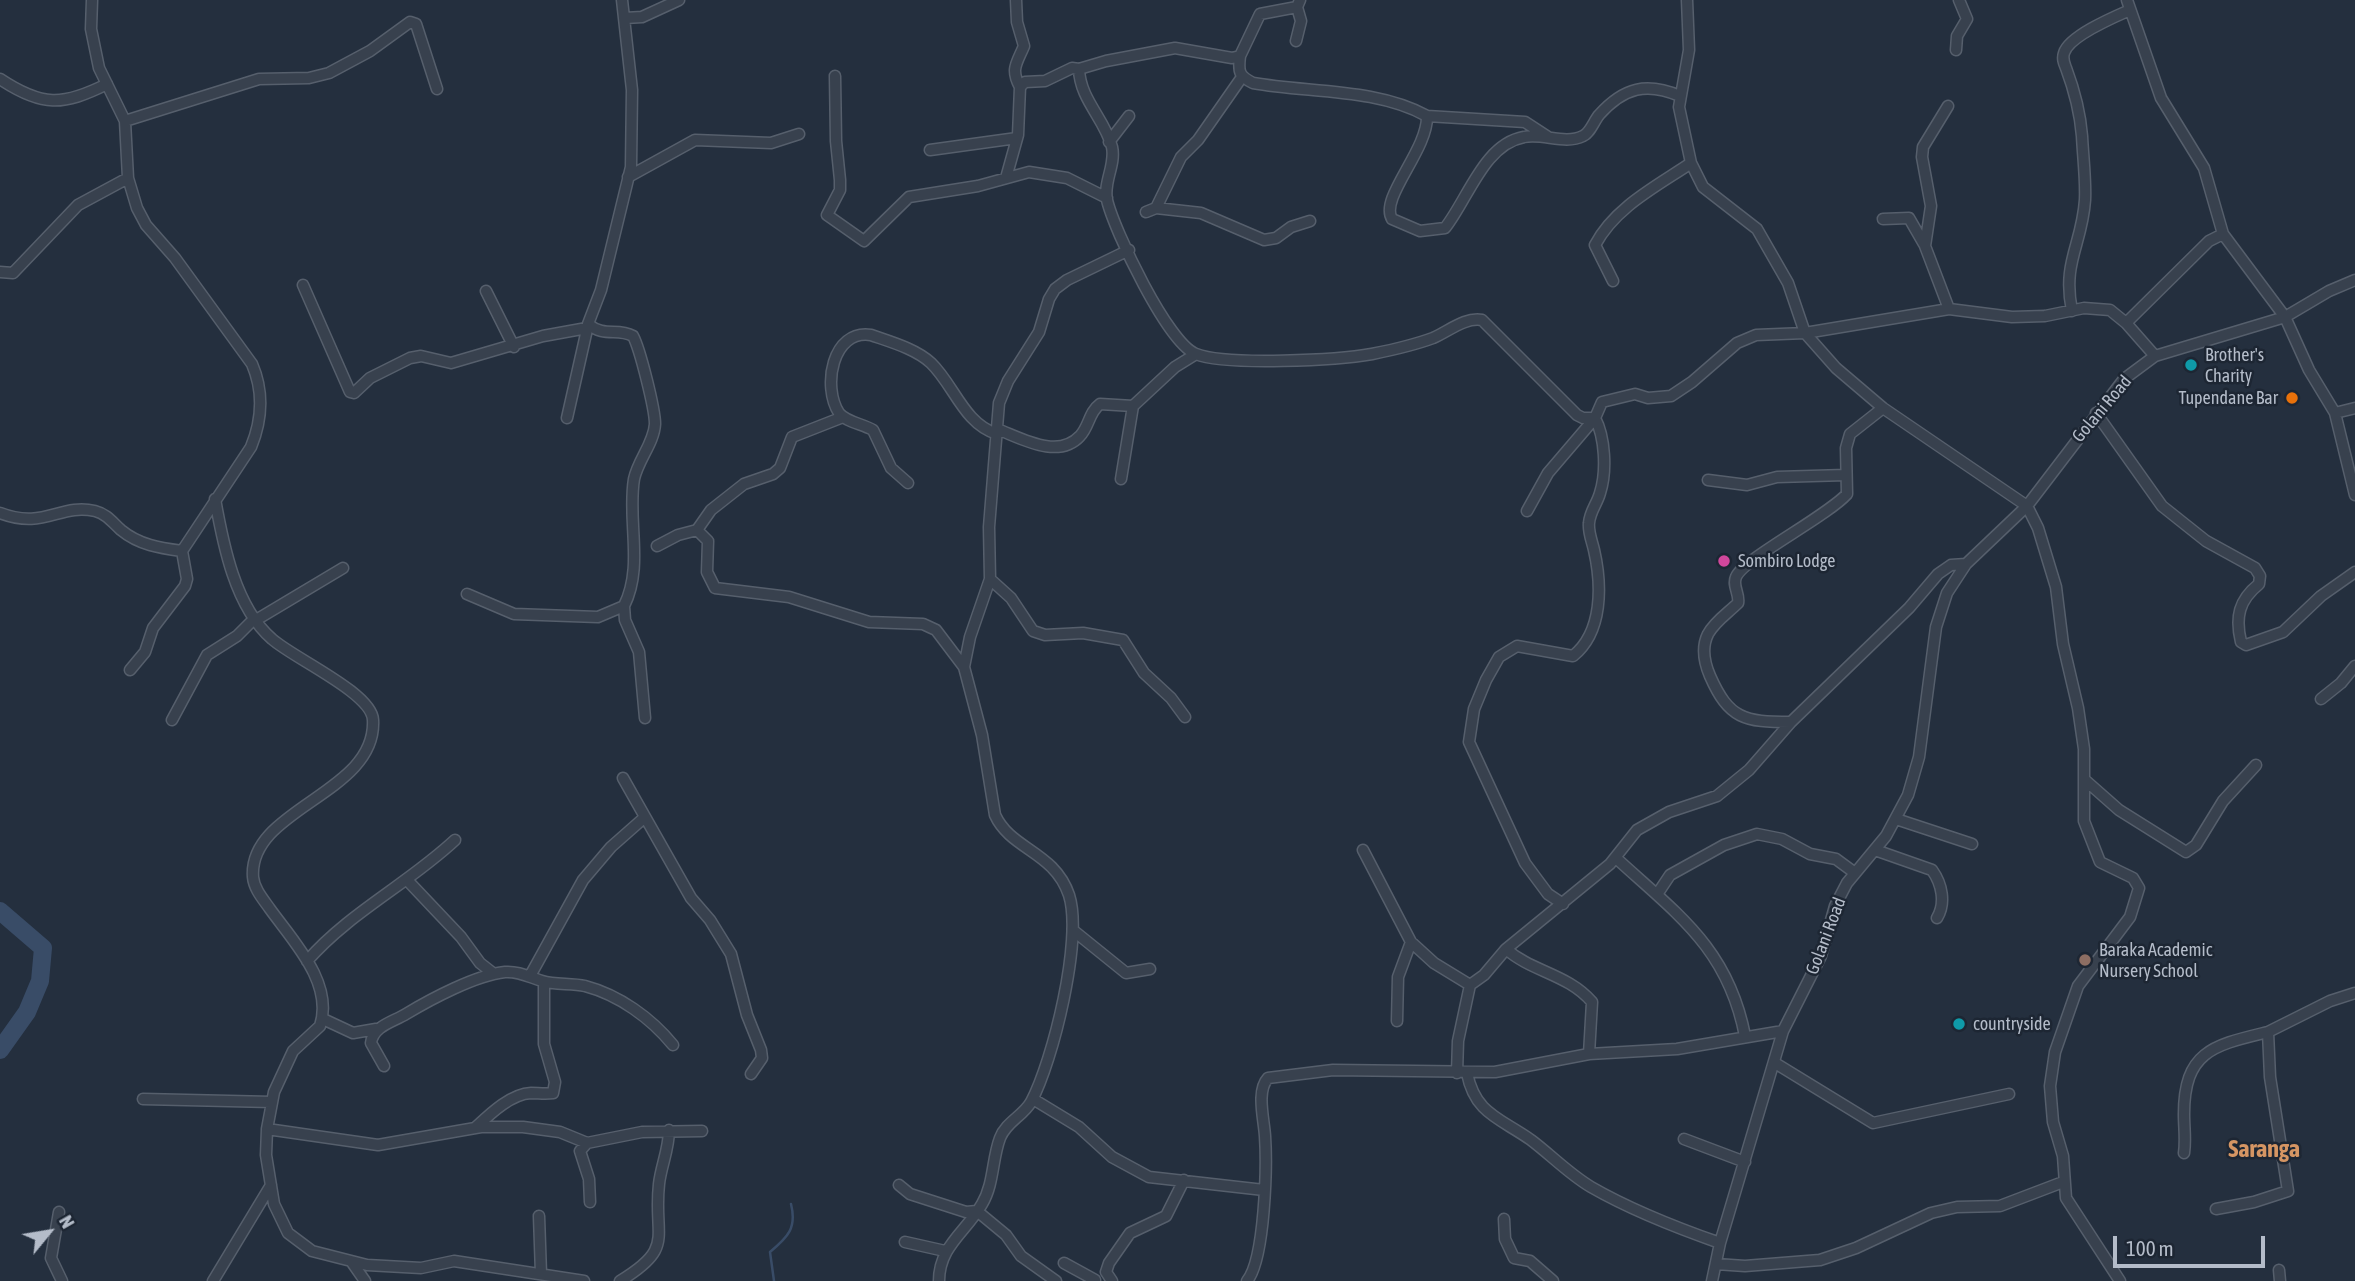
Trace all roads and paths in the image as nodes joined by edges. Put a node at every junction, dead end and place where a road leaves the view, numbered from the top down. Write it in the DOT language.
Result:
graph roads {
  1 [pos="92,0"];
  2 [pos="622,0"];
  3 [pos="678,0"];
  4 [pos="1016,0"];
  5 [pos="1688,0"];
  6 [pos="1959,0"];
  7 [pos="1298,4"];
  8 [pos="2129,5"];
  9 [pos="625,18"];
  10 [pos="1296,41"];
  11 [pos="1956,50"];
  12 [pos="1240,56"];
  13 [pos="1079,69"];
  14 [pos="835,76"];
  15 [pos="1242,77"];
  16 [pos="0,79"];
  17 [pos="107,84"];
  18 [pos="1020,87"];
  19 [pos="437,89"];
  20 [pos="1680,96"];
  21 [pos="1948,106"];
  22 [pos="1427,116"];
  23 [pos="1129,117"];
  24 [pos="125,121"];
  25 [pos="799,134"];
  26 [pos="1548,137"];
  27 [pos="1017,138"];
  28 [pos="1110,142"];
  29 [pos="930,150"];
  30 [pos="1691,163"];
  31 [pos="628,177"];
  32 [pos="128,178"];
  33 [pos="1006,178"];
  34 [pos="1107,198"];
  35 [pos="1884,219"];
  36 [pos="1310,221"];
  37 [pos="2223,234"];
  38 [pos="1925,246"];
  39 [pos="1129,250"];
  40 [pos="2,276"];
  41 [pos="2355,279"];
  42 [pos="1613,282"];
  43 [pos="303,285"];
  44 [pos="486,291"];
  45 [pos="1949,309"];
  46 [pos="2072,311"];
  47 [pos="2285,317"];
  48 [pos="2126,323"];
  49 [pos="587,326"];
  50 [pos="1805,333"];
  51 [pos="514,347"];
  52 [pos="1196,354"];
  53 [pos="2155,356"];
  54 [pos="1133,406"];
  55 [pos="1883,408"];
  56 [pos="2355,408"];
  57 [pos="2096,413"];
  58 [pos="2335,413"];
  59 [pos="843,417"];
  60 [pos="568,418"];
  61 [pos="1595,418"];
  62 [pos="997,432"];
  63 [pos="1846,475"];
  64 [pos="1121,480"];
  65 [pos="1708,480"];
  66 [pos="908,483"];
  67 [pos="2355,495"];
  68 [pos="215,499"];
  69 [pos="2027,506"];
  70 [pos="1527,511"];
  71 [pos="0,513"];
  72 [pos="697,530"];
  73 [pos="657,546"];
  74 [pos="182,551"];
  75 [pos="1966,564"];
  76 [pos="343,568"];
  77 [pos="2355,572"];
  78 [pos="990,579"];
  79 [pos="467,594"];
  80 [pos="624,606"];
  81 [pos="256,619"];
  82 [pos="2355,666"];
  83 [pos="964,667"];
  84 [pos="130,670"];
  85 [pos="2321,699"];
  86 [pos="1185,717"];
  87 [pos="645,718"];
  88 [pos="172,720"];
  89 [pos="1791,722"];
  90 [pos="2256,765"];
  91 [pos="623,778"];
  92 [pos="2085,780"];
  93 [pos="645,817"];
  94 [pos="1896,819"];
  95 [pos="455,840"];
  96 [pos="1972,844"];
  97 [pos="1363,850"];
  98 [pos="1875,850"];
  99 [pos="1616,858"];
  100 [pos="1855,873"];
  101 [pos="408,881"];
  102 [pos="1658,894"];
  103 [pos="1563,904"];
  104 [pos="1937,918"];
  105 [pos="1074,931"];
  106 [pos="1411,942"];
  107 [pos="1506,949"];
  108 [pos="307,961"];
  109 [pos="1150,969"];
  110 [pos="494,974"];
  111 [pos="530,976"];
  112 [pos="544,982"];
  113 [pos="1470,985"];
  114 [pos="2355,993"];
  115 [pos="323,1018"];
  116 [pos="1397,1021"];
  117 [pos="376,1029"];
  118 [pos="1783,1031"];
  119 [pos="2268,1032"];
  120 [pos="1745,1035"];
  121 [pos="673,1045"];
  122 [pos="1589,1054"];
  123 [pos="1775,1063"];
  124 [pos="384,1066"];
  125 [pos="1462,1073"];
  126 [pos="751,1074"];
  127 [pos="2009,1094"];
  128 [pos="143,1099"];
  129 [pos="1033,1099"];
  130 [pos="272,1102"];
  131 [pos="475,1128"];
  132 [pos="267,1129"];
  133 [pos="669,1130"];
  134 [pos="702,1130"];
  135 [pos="1684,1139"];
  136 [pos="587,1143"];
  137 [pos="2184,1153"];
  138 [pos="1745,1162"];
  139 [pos="1184,1180"];
  140 [pos="2063,1181"];
  141 [pos="271,1185"];
  142 [pos="900,1185"];
  143 [pos="1264,1190"];
  144 [pos="590,1202"];
  145 [pos="2216,1209"];
  146 [pos="59,1212"];
  147 [pos="977,1212"];
  148 [pos="539,1216"];
  149 [pos="1504,1219"];
  150 [pos="905,1242"];
  151 [pos="1720,1243"];
  152 [pos="945,1251"];
  153 [pos="351,1261"];
  154 [pos="1064,1263"];
  155 [pos="1716,1264"];
  156 [pos="541,1274"];
  157 [pos="1254,1278"];
  158 [pos="1093,1280"];
  159 [pos="62,1281"];
  160 [pos="213,1281"];
  161 [pos="365,1281"];
  162 [pos="583,1281"];
  163 [pos="620,1281"];
  164 [pos="939,1281"];
  165 [pos="1056,1281"];
  166 [pos="1112,1281"];
  167 [pos="1553,1281"];
  168 [pos="1712,1281"];
  169 [pos="2120,1281"];
  1 -- 17 [label="street"];
  2 -- 9 [label="street"];
  3 -- 9 [label="street"];
  4 -- 18 [label="street"];
  5 -- 20 [label="street"];
  6 -- 11 [label="street"];
  7 -- 10 [label="street"];
  7 -- 12 [label="street"];
  8 -- 37 [label="street"];
  8 -- 46 [label="street"];
  9 -- 31 [label="street"];
  12 -- 13 [label="street"];
  12 -- 15 [label="street"];
  13 -- 18 [label="street"];
  13 -- 28 [label="street"];
  14 -- 33 [label="street"];
  15 -- 22 [label="street"];
  15 -- 36 [label="street"];
  16 -- 17 [label="street"];
  17 -- 24 [label="street"];
  18 -- 27 [label="street"];
  19 -- 24 [label="street"];
  20 -- 26 [label="street"];
  20 -- 30 [label="street"];
  21 -- 38 [label="street"];
  22 -- 26 [label="street"];
  22 -- 26 [label="street"];
  23 -- 28 [label="street"];
  24 -- 32 [label="street"];
  25 -- 31 [label="street"];
  27 -- 29 [label="street"];
  27 -- 33 [label="street"];
  28 -- 34 [label="street"];
  30 -- 42 [label="street"];
  30 -- 50 [label="street"];
  31 -- 49 [label="street"];
  32 -- 40 [label="street"];
  32 -- 68 [label="street"];
  33 -- 34 [label="street"];
  34 -- 39 [label="street"];
  35 -- 38 [label="street"];
  37 -- 47 [label="street"];
  37 -- 48 [label="street"];
  38 -- 45 [label="street"];
  39 -- 52 [label="street"];
  39 -- 62 [label="street"];
  41 -- 47 [label="street, Golani Road"];
  43 -- 51 [label="street"];
  44 -- 51 [label="street"];
  45 -- 46 [label="street"];
  45 -- 50 [label="street"];
  46 -- 48 [label="street"];
  47 -- 53 [label="street, Golani Road"];
  47 -- 58 [label="street"];
  48 -- 53 [label="street"];
  49 -- 51 [label="street"];
  49 -- 60 [label="street"];
  49 -- 80 [label="street"];
  50 -- 55 [label="street"];
  50 -- 61 [label="street"];
  52 -- 54 [label="street"];
  52 -- 61 [label="street"];
  53 -- 57 [label="street, Golani Road"];
  54 -- 62 [label="street"];
  54 -- 64 [label="street"];
  55 -- 63 [label="street"];
  55 -- 69 [label="street"];
  56 -- 58 [label="street"];
  57 -- 69 [label="street, Golani Road"];
  57 -- 77 [label="street"];
  58 -- 67 [label="street"];
  59 -- 62 [label="street"];
  59 -- 66 [label="street"];
  59 -- 72 [label="street"];
  61 -- 70 [label="street"];
  61 -- 103 [label="street"];
  62 -- 78 [label="street"];
  63 -- 65 [label="street"];
  63 -- 89 [label="street"];
  68 -- 74 [label="street"];
  68 -- 81 [label="street"];
  69 -- 75 [label="street, Golani Road"];
  69 -- 92 [label="street"];
  71 -- 74 [label="street"];
  72 -- 73 [label="street"];
  72 -- 83 [label="street"];
  74 -- 84 [label="street"];
  75 -- 89 [label="street, Golani Road"];
  75 -- 94 [label="street, Golani Road"];
  76 -- 81 [label="street"];
  78 -- 83 [label="street"];
  78 -- 86 [label="street"];
  79 -- 80 [label="street"];
  80 -- 87 [label="street"];
  81 -- 88 [label="street"];
  81 -- 108 [label="street"];
  82 -- 85 [label="street"];
  83 -- 105 [label="street"];
  89 -- 99 [label="street, Golani Road"];
  90 -- 92 [label="street"];
  91 -- 93 [label="street"];
  92 -- 140 [label="street"];
  93 -- 111 [label="street"];
  93 -- 126 [label="street"];
  94 -- 96 [label="street"];
  94 -- 98 [label="street, Golani Road"];
  95 -- 101 [label="street"];
  97 -- 106 [label="street"];
  98 -- 100 [label="street, Golani Road"];
  98 -- 104 [label="street"];
  99 -- 102 [label="street"];
  99 -- 103 [label="street, Golani Road"];
  100 -- 102 [label="street"];
  100 -- 118 [label="street, Golani Road"];
  101 -- 108 [label="street"];
  101 -- 110 [label="street"];
  102 -- 120 [label="street"];
  103 -- 107 [label="street, Golani Road"];
  105 -- 109 [label="street"];
  105 -- 129 [label="street"];
  106 -- 113 [label="street"];
  106 -- 116 [label="street"];
  107 -- 113 [label="street, Golani Road"];
  107 -- 122 [label="street"];
  108 -- 115 [label="street"];
  110 -- 111 [label="street"];
  110 -- 117 [label="street"];
  111 -- 112 [label="street"];
  112 -- 121 [label="street"];
  112 -- 131 [label="street"];
  113 -- 125 [label="street"];
  114 -- 119 [label="street"];
  115 -- 117 [label="street"];
  115 -- 130 [label="street"];
  117 -- 124 [label="street"];
  118 -- 120 [label="street"];
  118 -- 123 [label="street, Golani Road"];
  119 -- 137 [label="street"];
  119 -- 145 [label="street"];
  120 -- 122 [label="street"];
  122 -- 125 [label="street"];
  123 -- 127 [label="street"];
  123 -- 138 [label="street, Golani Road"];
  125 -- 143 [label="street"];
  125 -- 151 [label="street"];
  128 -- 130 [label="street"];
  129 -- 139 [label="street"];
  129 -- 147 [label="street"];
  130 -- 132 [label="street"];
  131 -- 132 [label="street"];
  131 -- 136 [label="street"];
  132 -- 141 [label="street"];
  133 -- 134 [label="street"];
  133 -- 136 [label="street"];
  133 -- 163 [label="street"];
  135 -- 138 [label="street"];
  136 -- 144 [label="street"];
  138 -- 151 [label="street, Golani Road"];
  139 -- 143 [label="street"];
  139 -- 166 [label="street"];
  140 -- 155 [label="street"];
  140 -- 169 [label="street"];
  141 -- 153 [label="street"];
  141 -- 160 [label="street"];
  142 -- 147 [label="street"];
  143 -- 157 [label="street"];
  146 -- 159 [label="street"];
  147 -- 152 [label="street"];
  147 -- 165 [label="street"];
  148 -- 156 [label="street"];
  149 -- 167 [label="street"];
  150 -- 152 [label="street"];
  151 -- 155 [label="street, Golani Road"];
  152 -- 164 [label="street"];
  153 -- 156 [label="street"];
  153 -- 161 [label="street"];
  154 -- 158 [label="street"];
  155 -- 168 [label="street, Golani Road"];
  156 -- 162 [label="street"];
}
